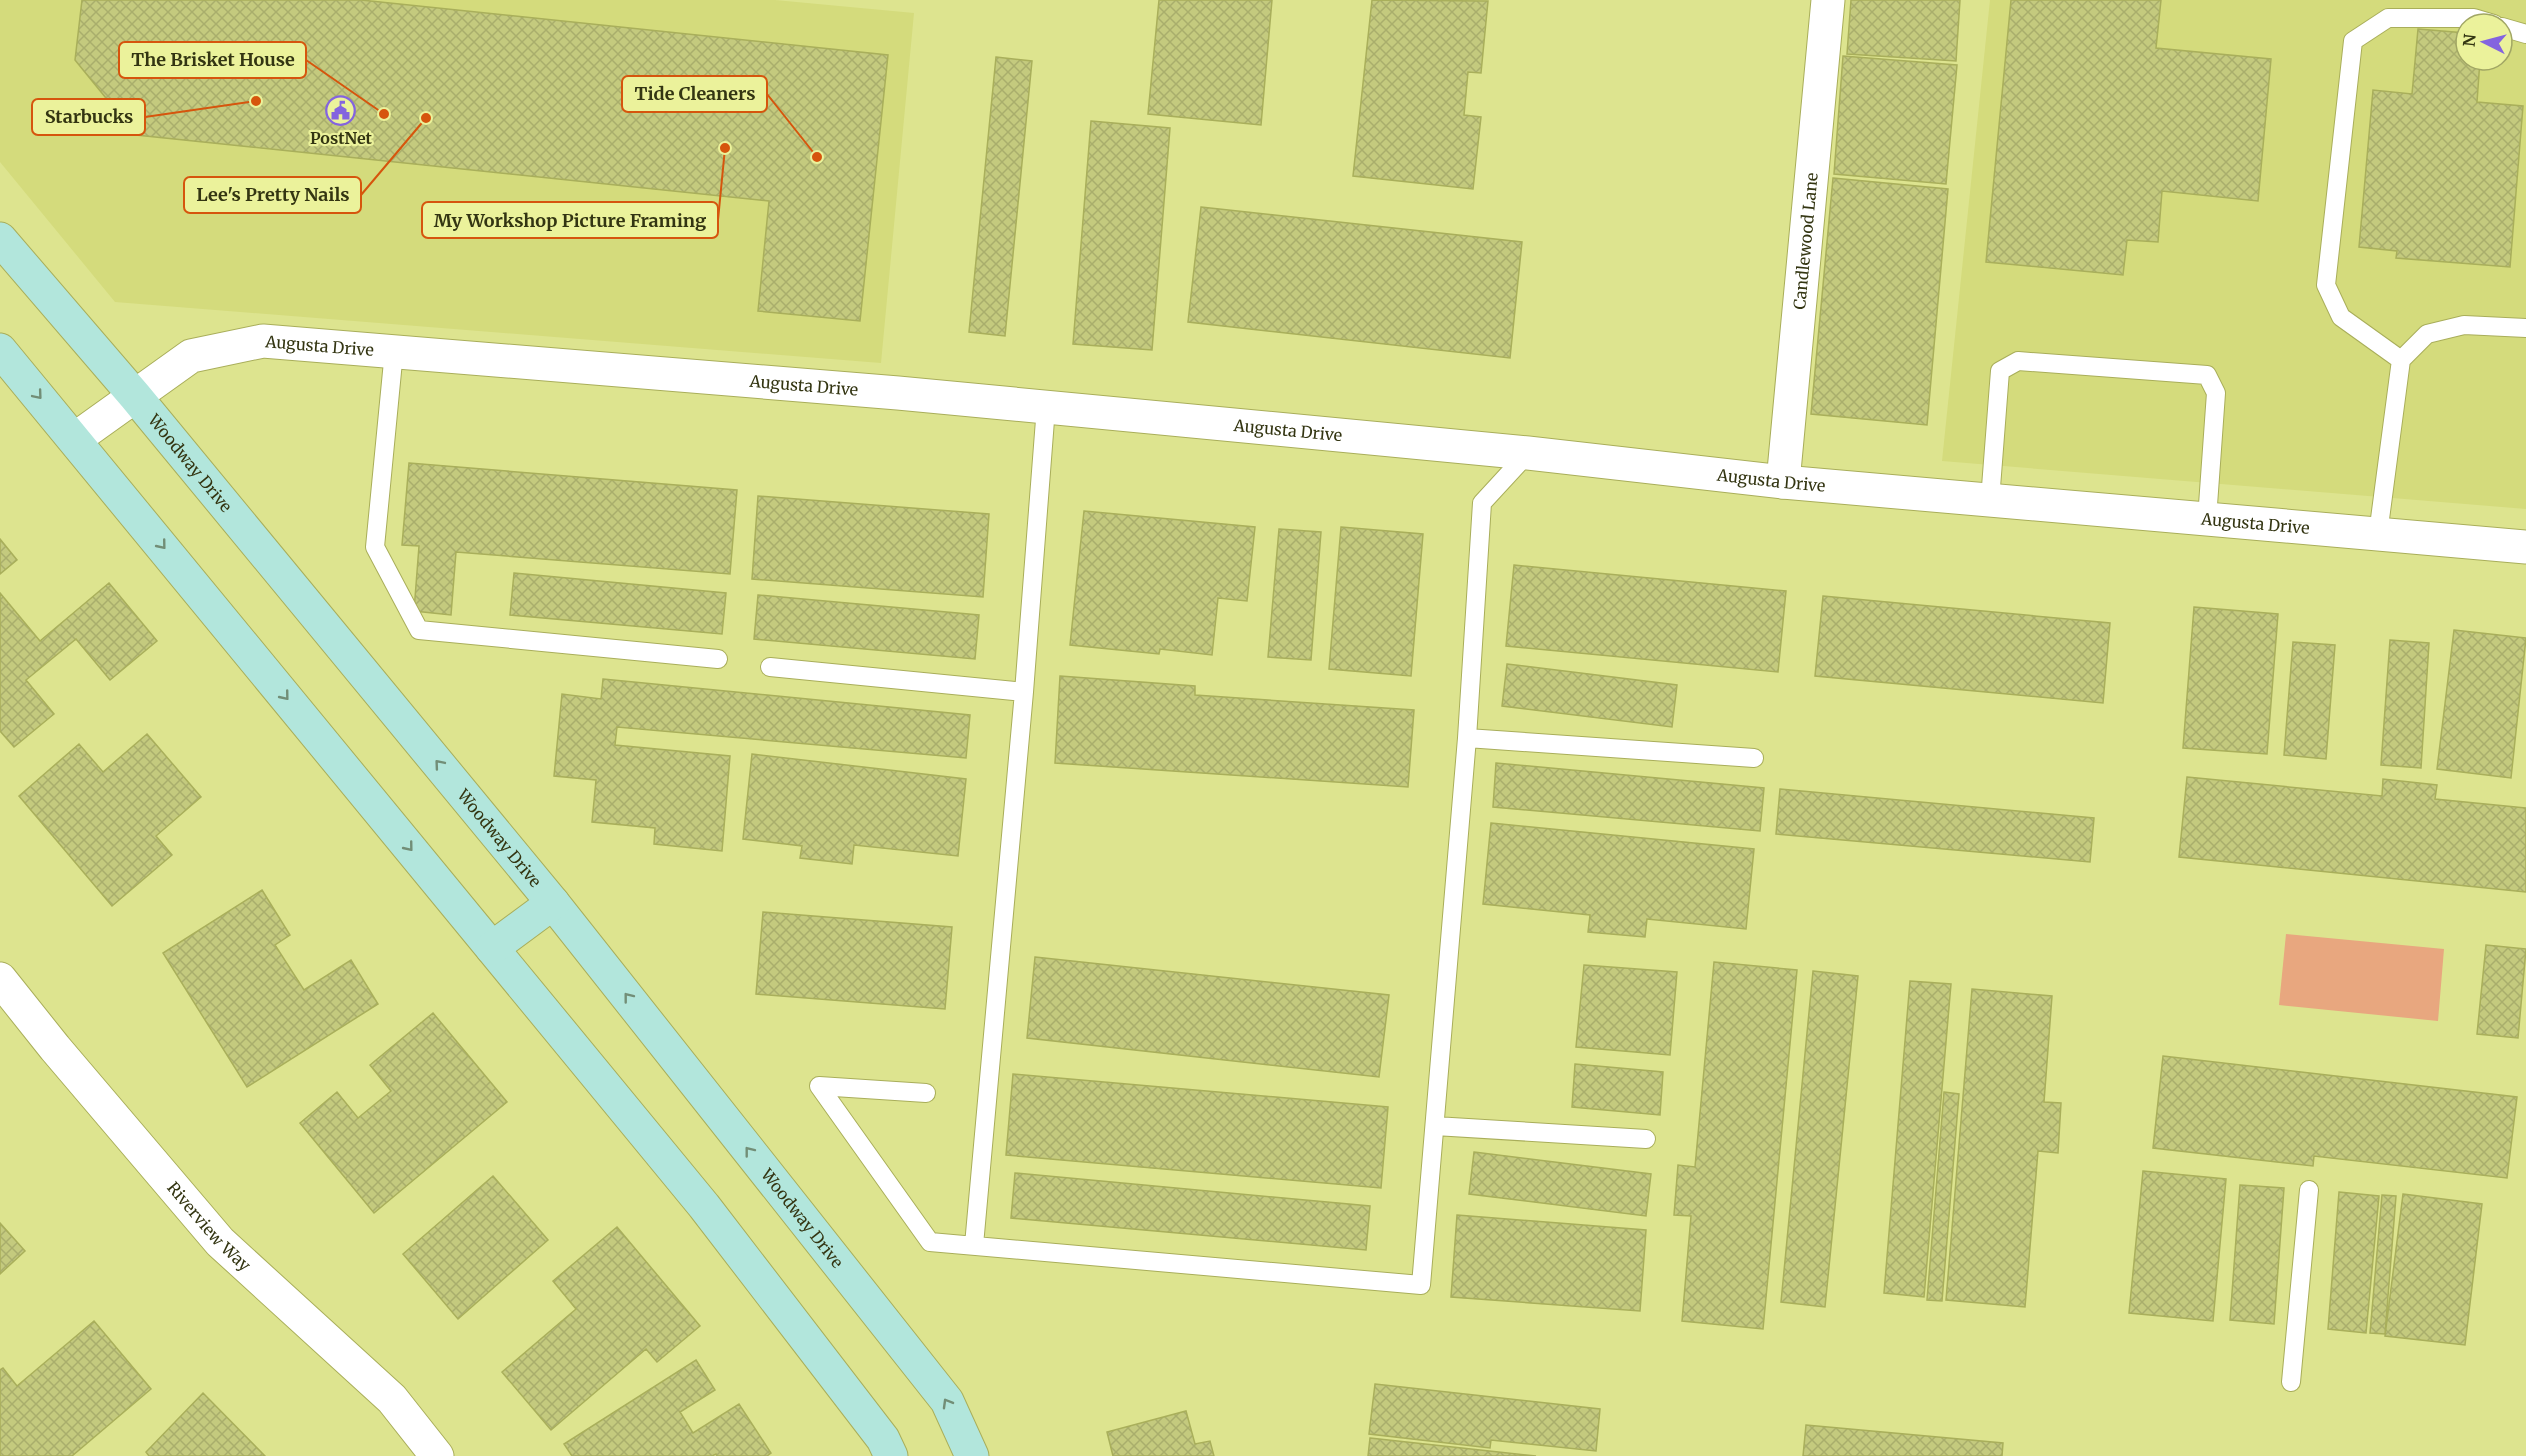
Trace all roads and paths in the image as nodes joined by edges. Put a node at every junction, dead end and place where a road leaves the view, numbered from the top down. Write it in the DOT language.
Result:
graph roads {
  1 [pos="1828,0"];
  2 [pos="2454,18"];
  3 [pos="0,239"];
  4 [pos="2526,328"];
  5 [pos="0,350"];
  6 [pos="394,351"];
  7 [pos="2401,360"];
  8 [pos="135,396"];
  9 [pos="1046,406"];
  10 [pos="75,439"];
  11 [pos="1528,453"];
  12 [pos="1783,482"];
  13 [pos="1990,500"];
  14 [pos="2207,519"];
  15 [pos="2378,534"];
  16 [pos="2526,546"];
  17 [pos="718,659"];
  18 [pos="770,667"];
  19 [pos="1024,692"];
  20 [pos="1467,738"];
  21 [pos="1754,758"];
  22 [pos="553,903"];
  23 [pos="492,948"];
  24 [pos="0,979"];
  25 [pos="926,1093"];
  26 [pos="1435,1126"];
  27 [pos="1646,1139"];
  28 [pos="2308,1190"];
  29 [pos="974,1245"];
  30 [pos="2291,1382"];
  31 [pos="437,1456"];
  32 [pos="891,1456"];
  33 [pos="972,1456"];
  1 -- 12 [label="street, Candlewood Lane"];
  2 -- 7 [label="lane"];
  3 -- 8 [label="main road, Woodway Drive"];
  4 -- 7 [label="lane"];
  5 -- 10 [label="main road, one-way"];
  6 -- 8 [label="street, Augusta Drive"];
  6 -- 9 [label="street, Augusta Drive"];
  6 -- 17 [label="lane"];
  7 -- 15 [label="lane"];
  8 -- 10 [label="street, Augusta Drive"];
  22 -- 8 [label="main road, Woodway Drive, one-way"];
  9 -- 11 [label="street, Augusta Drive"];
  9 -- 19 [label="lane"];
  10 -- 23 [label="main road, one-way"];
  11 -- 12 [label="street, Augusta Drive"];
  11 -- 20 [label="lane"];
  12 -- 13 [label="street, Augusta Drive"];
  13 -- 14 [label="street, Augusta Drive"];
  13 -- 14 [label="lane"];
  14 -- 15 [label="street, Augusta Drive"];
  15 -- 16 [label="street, Augusta Drive"];
  18 -- 19 [label="lane"];
  19 -- 29 [label="lane"];
  20 -- 21 [label="lane"];
  20 -- 26 [label="lane"];
  22 -- 23 [label="main road"];
  33 -- 22 [label="main road, Woodway Drive, one-way"];
  23 -- 32 [label="main road"];
  24 -- 31 [label="street, Riverview Way"];
  25 -- 29 [label="lane"];
  26 -- 27 [label="lane"];
  26 -- 29 [label="lane"];
  28 -- 30 [label="lane"];
}
